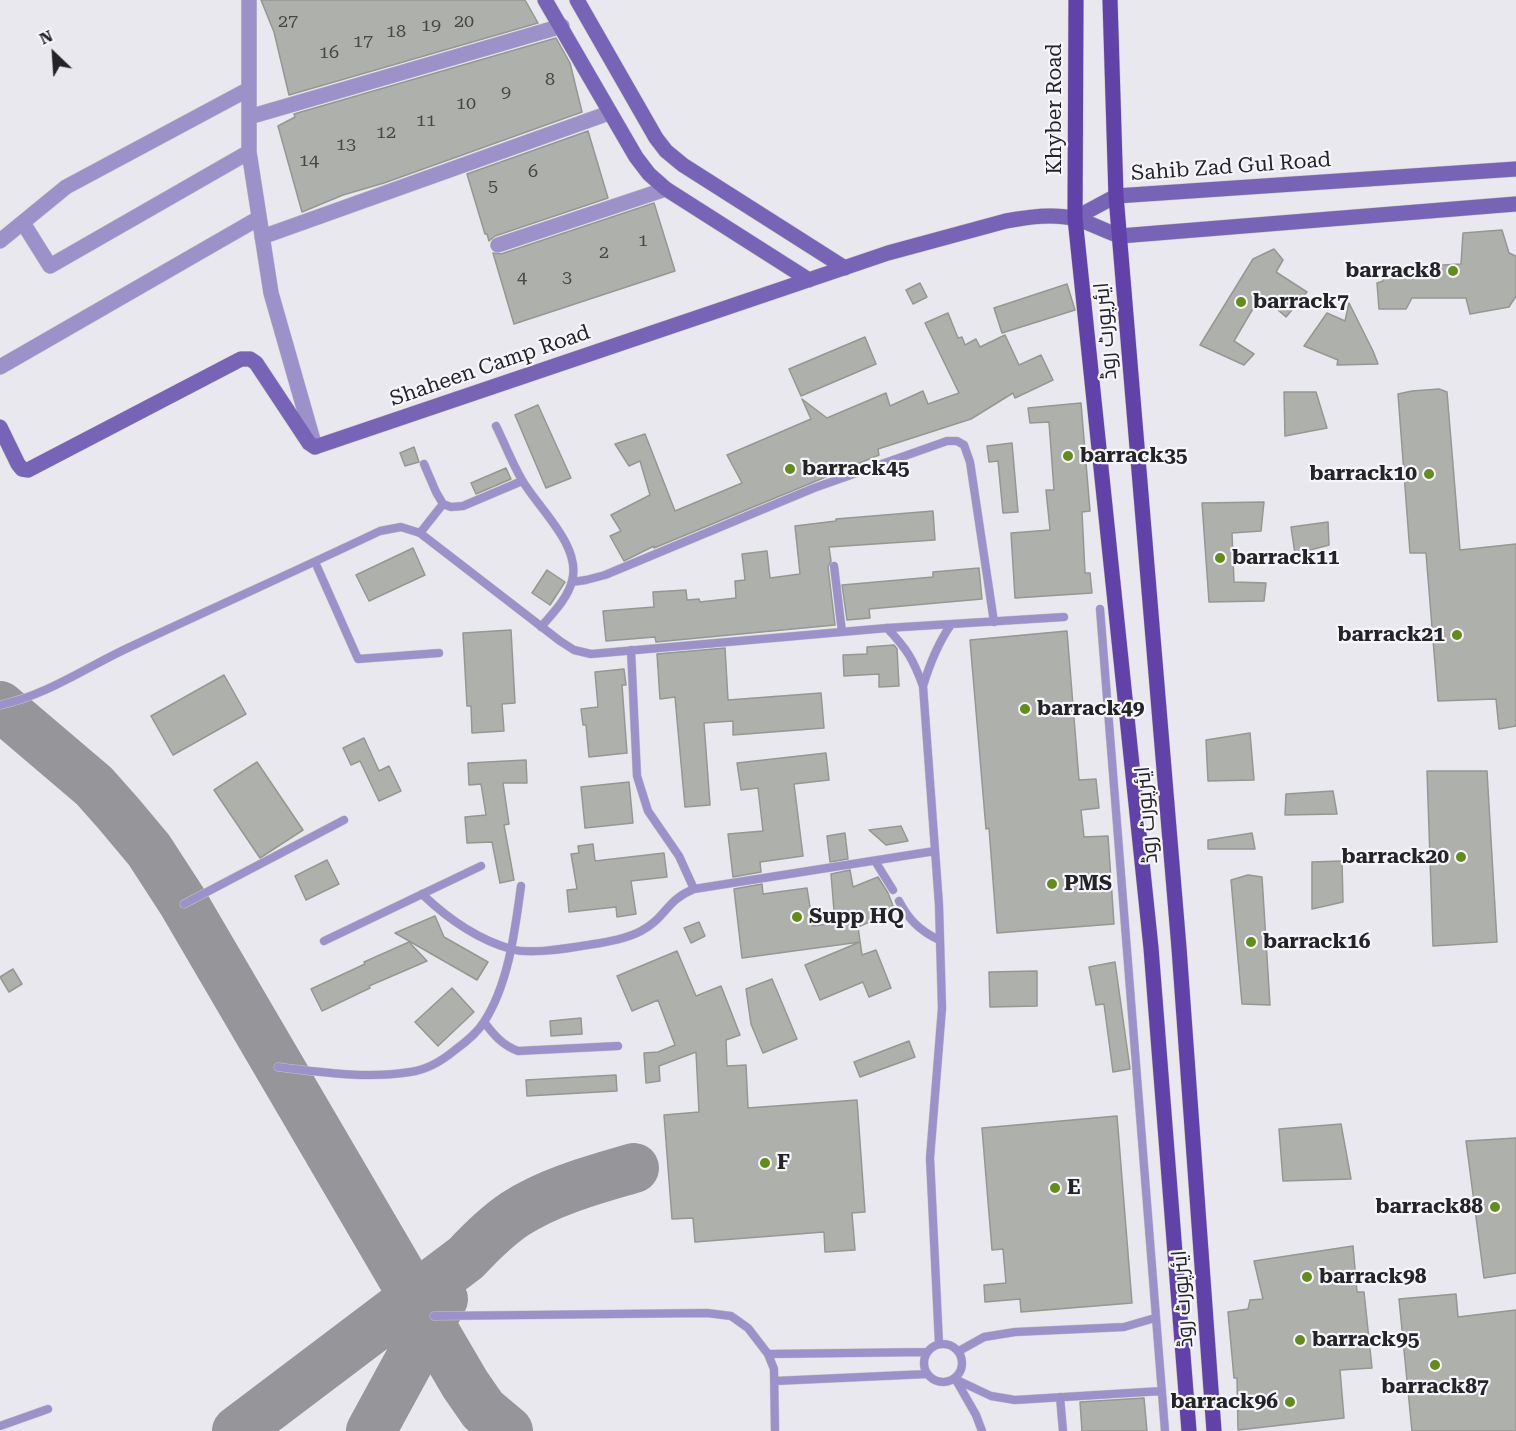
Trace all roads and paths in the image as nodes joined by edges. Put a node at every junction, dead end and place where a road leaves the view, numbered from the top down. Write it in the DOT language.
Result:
graph roads {
  1 [pos="249,0"];
  2 [pos="545,0"];
  3 [pos="577,0"];
  4 [pos="1077,0"];
  5 [pos="1110,0"];
  6 [pos="562,26"];
  7 [pos="249,89"];
  8 [pos="609,112"];
  9 [pos="249,117"];
  10 [pos="249,152"];
  11 [pos="1516,169"];
  12 [pos="666,189"];
  13 [pos="1116,196"];
  14 [pos="1516,204"];
  15 [pos="259,218"];
  16 [pos="1075,218"];
  17 [pos="23,223"];
  18 [pos="1120,236"];
  19 [pos="262,237"];
  20 [pos="0,241"];
  21 [pos="498,245"];
  22 [pos="845,268"];
  23 [pos="809,280"];
  24 [pos="0,367"];
  25 [pos="496,426"];
  26 [pos="0,427"];
  27 [pos="315,447"];
  28 [pos="424,464"];
  29 [pos="522,481"];
  30 [pos="443,504"];
  31 [pos="420,533"];
  32 [pos="315,562"];
  33 [pos="834,566"];
  34 [pos="572,582"];
  35 [pos="1100,609"];
  36 [pos="1064,617"];
  37 [pos="994,622"];
  38 [pos="950,626"];
  39 [pos="541,627"];
  40 [pos="887,628"];
  41 [pos="842,632"];
  42 [pos="631,650"];
  43 [pos="439,653"];
  44 [pos="923,686"];
  45 [pos="0,705"];
  46 [pos="344,820"];
  47 [pos="935,851"];
  48 [pos="875,861"];
  49 [pos="480,866"];
  50 [pos="521,886"];
  51 [pos="694,890"];
  52 [pos="894,890"];
  53 [pos="422,894"];
  54 [pos="899,901"];
  55 [pos="184,904"];
  56 [pos="939,940"];
  57 [pos="324,941"];
  58 [pos="512,950"];
  59 [pos="484,1022"];
  60 [pos="618,1046"];
  61 [pos="278,1067"];
  62 [pos="434,1316"];
  63 [pos="1155,1318"];
  64 [pos="939,1344"];
  65 [pos="959,1351"];
  66 [pos="927,1352"];
  67 [pos="768,1354"];
  68 [pos="927,1374"];
  69 [pos="955,1379"];
  70 [pos="775,1381"];
  71 [pos="1162,1391"];
  72 [pos="1060,1397"];
  73 [pos="48,1409"];
  74 [pos="0,1426"];
  75 [pos="775,1431"];
  76 [pos="982,1431"];
  77 [pos="1063,1431"];
  78 [pos="1165,1431"];
  79 [pos="1189,1431"];
  80 [pos="1214,1431"];
  1 -- 7 [label="street"];
  2 -- 6 [label="street"];
  3 -- 22 [label="street"];
  4 -- 16 [label="main road, Khyber Road"];
  5 -- 13 [label="main road"];
  6 -- 8 [label="street"];
  6 -- 9 [label="street"];
  7 -- 9 [label="street"];
  7 -- 17 [label="street"];
  8 -- 12 [label="street"];
  8 -- 19 [label="street"];
  9 -- 10 [label="street"];
  10 -- 15 [label="street"];
  10 -- 17 [label="street"];
  11 -- 13 [label="street, Sahib Zad Gul Road"];
  12 -- 21 [label="street"];
  12 -- 23 [label="street"];
  13 -- 16 [label="street, Sahib Zad Gul Road"];
  13 -- 18 [label="main road, ایئرپورٹ روڈ"];
  14 -- 18 [label="street"];
  15 -- 19 [label="street"];
  15 -- 24 [label="street"];
  16 -- 18 [label="street"];
  16 -- 22 [label="street, Shaheen Camp Road"];
  16 -- 79 [label="main road, Khyber Road"];
  17 -- 20 [label="street"];
  18 -- 80 [label="main road, ایئرپورٹ روڈ"];
  19 -- 27 [label="street"];
  22 -- 23 [label="street, Shaheen Camp Road"];
  23 -- 27 [label="street, Shaheen Camp Road"];
  25 -- 29 [label="lane"];
  26 -- 27 [label="street"];
  28 -- 30 [label="lane"];
  29 -- 30 [label="lane"];
  29 -- 34 [label="lane"];
  30 -- 31 [label="lane"];
  31 -- 32 [label="lane"];
  31 -- 39 [label="lane"];
  32 -- 43 [label="lane"];
  32 -- 45 [label="lane"];
  33 -- 41 [label="lane"];
  34 -- 37 [label="lane"];
  34 -- 39 [label="lane"];
  35 -- 63 [label="lane"];
  36 -- 37 [label="lane"];
  37 -- 38 [label="lane"];
  38 -- 40 [label="lane"];
  38 -- 44 [label="lane"];
  39 -- 42 [label="lane"];
  40 -- 41 [label="lane"];
  40 -- 44 [label="lane"];
  41 -- 42 [label="lane"];
  42 -- 51 [label="lane"];
  44 -- 47 [label="lane"];
  46 -- 55 [label="lane"];
  47 -- 48 [label="lane"];
  47 -- 56 [label="lane"];
  48 -- 51 [label="lane"];
  48 -- 52 [label="lane"];
  49 -- 53 [label="lane"];
  50 -- 58 [label="lane"];
  51 -- 58 [label="lane"];
  53 -- 57 [label="lane"];
  53 -- 58 [label="lane"];
  54 -- 56 [label="lane"];
  56 -- 64 [label="lane"];
  58 -- 59 [label="lane"];
  59 -- 60 [label="lane"];
  59 -- 61 [label="lane"];
  62 -- 67 [label="lane"];
  63 -- 65 [label="lane"];
  63 -- 71 [label="lane"];
  64 -- 65 [label="lane"];
  64 -- 66 [label="lane"];
  65 -- 69 [label="lane"];
  66 -- 67 [label="lane"];
  66 -- 68 [label="lane"];
  67 -- 70 [label="lane"];
  68 -- 69 [label="lane"];
  68 -- 70 [label="lane"];
  69 -- 72 [label="lane"];
  69 -- 76 [label="lane"];
  70 -- 75 [label="lane"];
  71 -- 72 [label="lane"];
  71 -- 78 [label="lane"];
  72 -- 77 [label="lane"];
  73 -- 74 [label="lane"];
}
